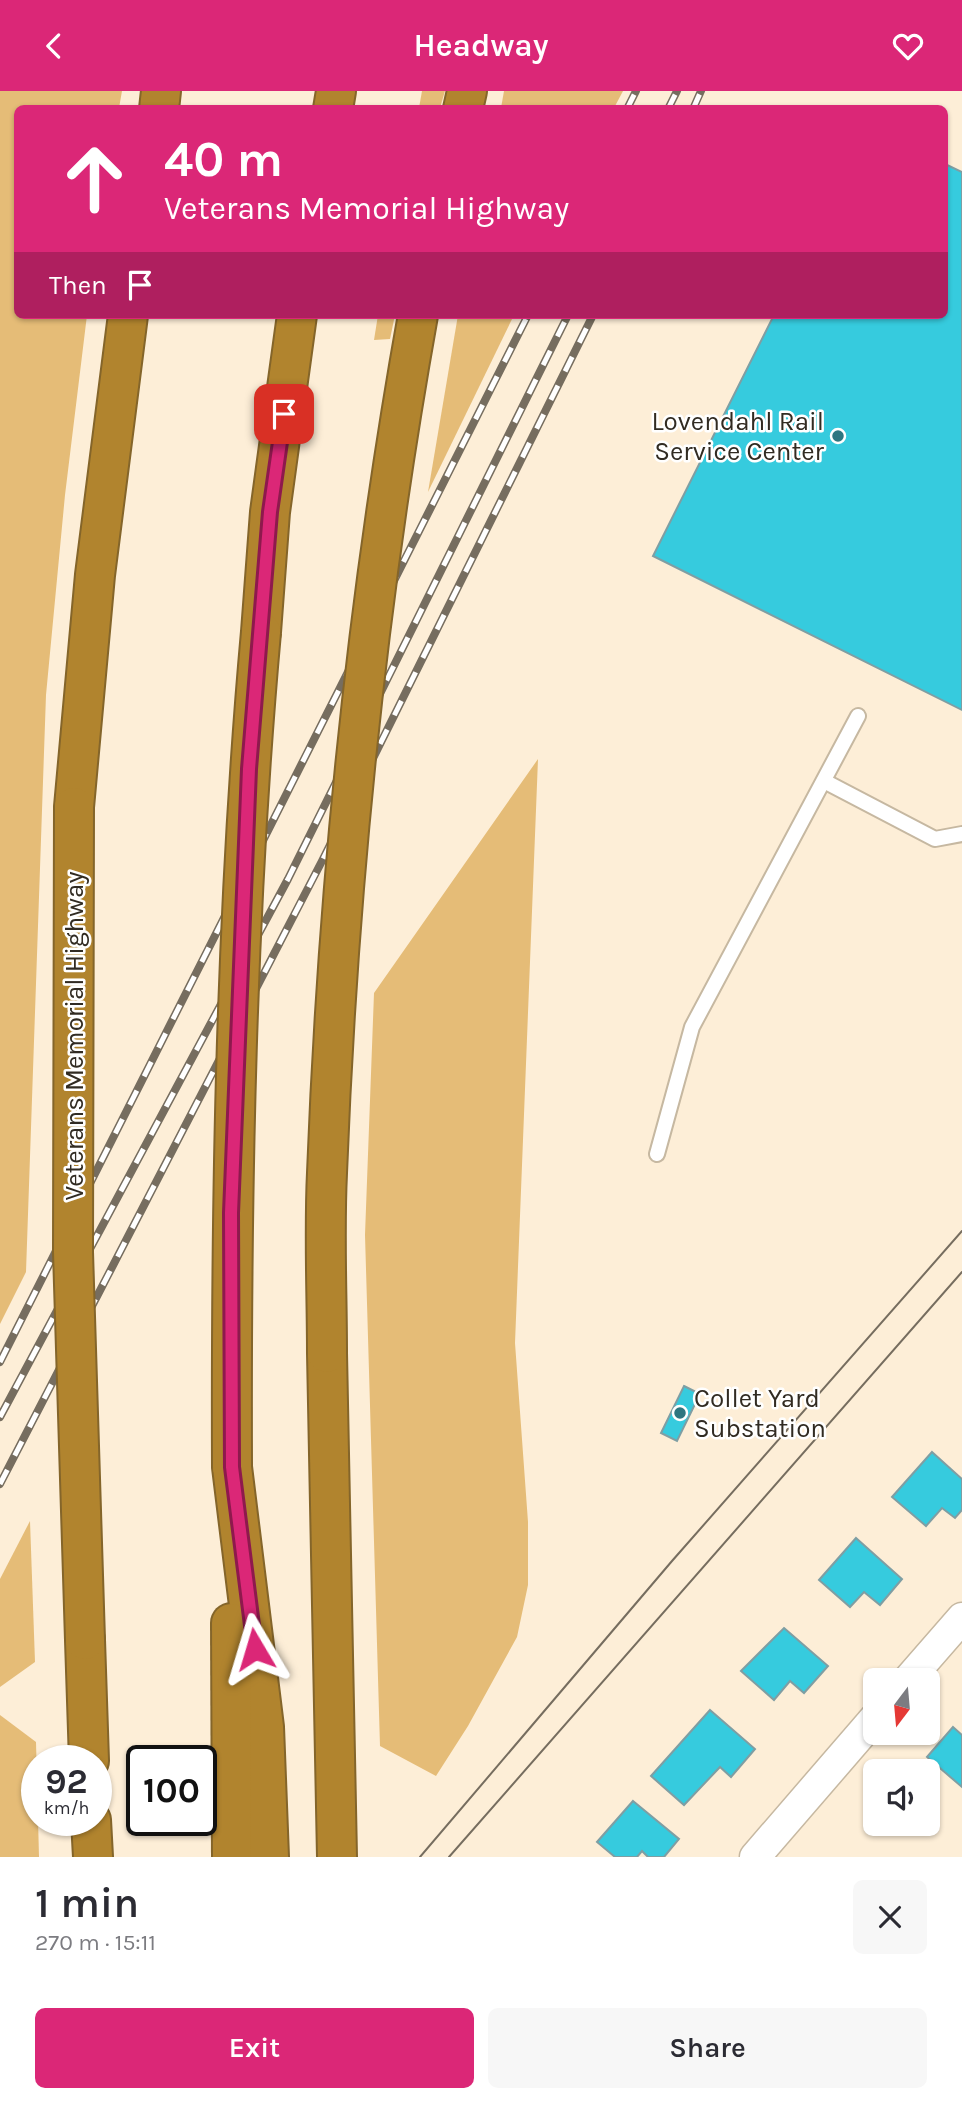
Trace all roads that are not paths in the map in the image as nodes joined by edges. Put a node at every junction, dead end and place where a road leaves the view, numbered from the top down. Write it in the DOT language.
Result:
graph roads {
  1 [pos="127,319"];
  2 [pos="296,319"];
  3 [pos="417,319"];
  4 [pos="858,716"];
  5 [pos="824,781"];
  6 [pos="962,834"];
  7 [pos="657,1154"];
  8 [pos="232,1467"];
  9 [pos="962,1618"];
  10 [pos="918,1668"];
  11 [pos="863,1732"];
  12 [pos="88,1745"];
  13 [pos="92,1836"];
  14 [pos="93,1857"];
  15 [pos="232,1857"];
  16 [pos="269,1857"];
  17 [pos="337,1857"];
  18 [pos="755,1857"];
  1 -- 12 [label="highway, Veterans Memorial Highway, bridge"];
  2 -- 8 [label="highway, bridge"];
  3 -- 17 [label="highway, bridge"];
  4 -- 5 [label="lane"];
  5 -- 6 [label="lane"];
  5 -- 7 [label="lane"];
  8 -- 15 [label="highway"];
  8 -- 16 [label="highway"];
  9 -- 10 [label="street"];
  11 -- 18 [label="street"];
  13 -- 14 [label="highway"];
}
